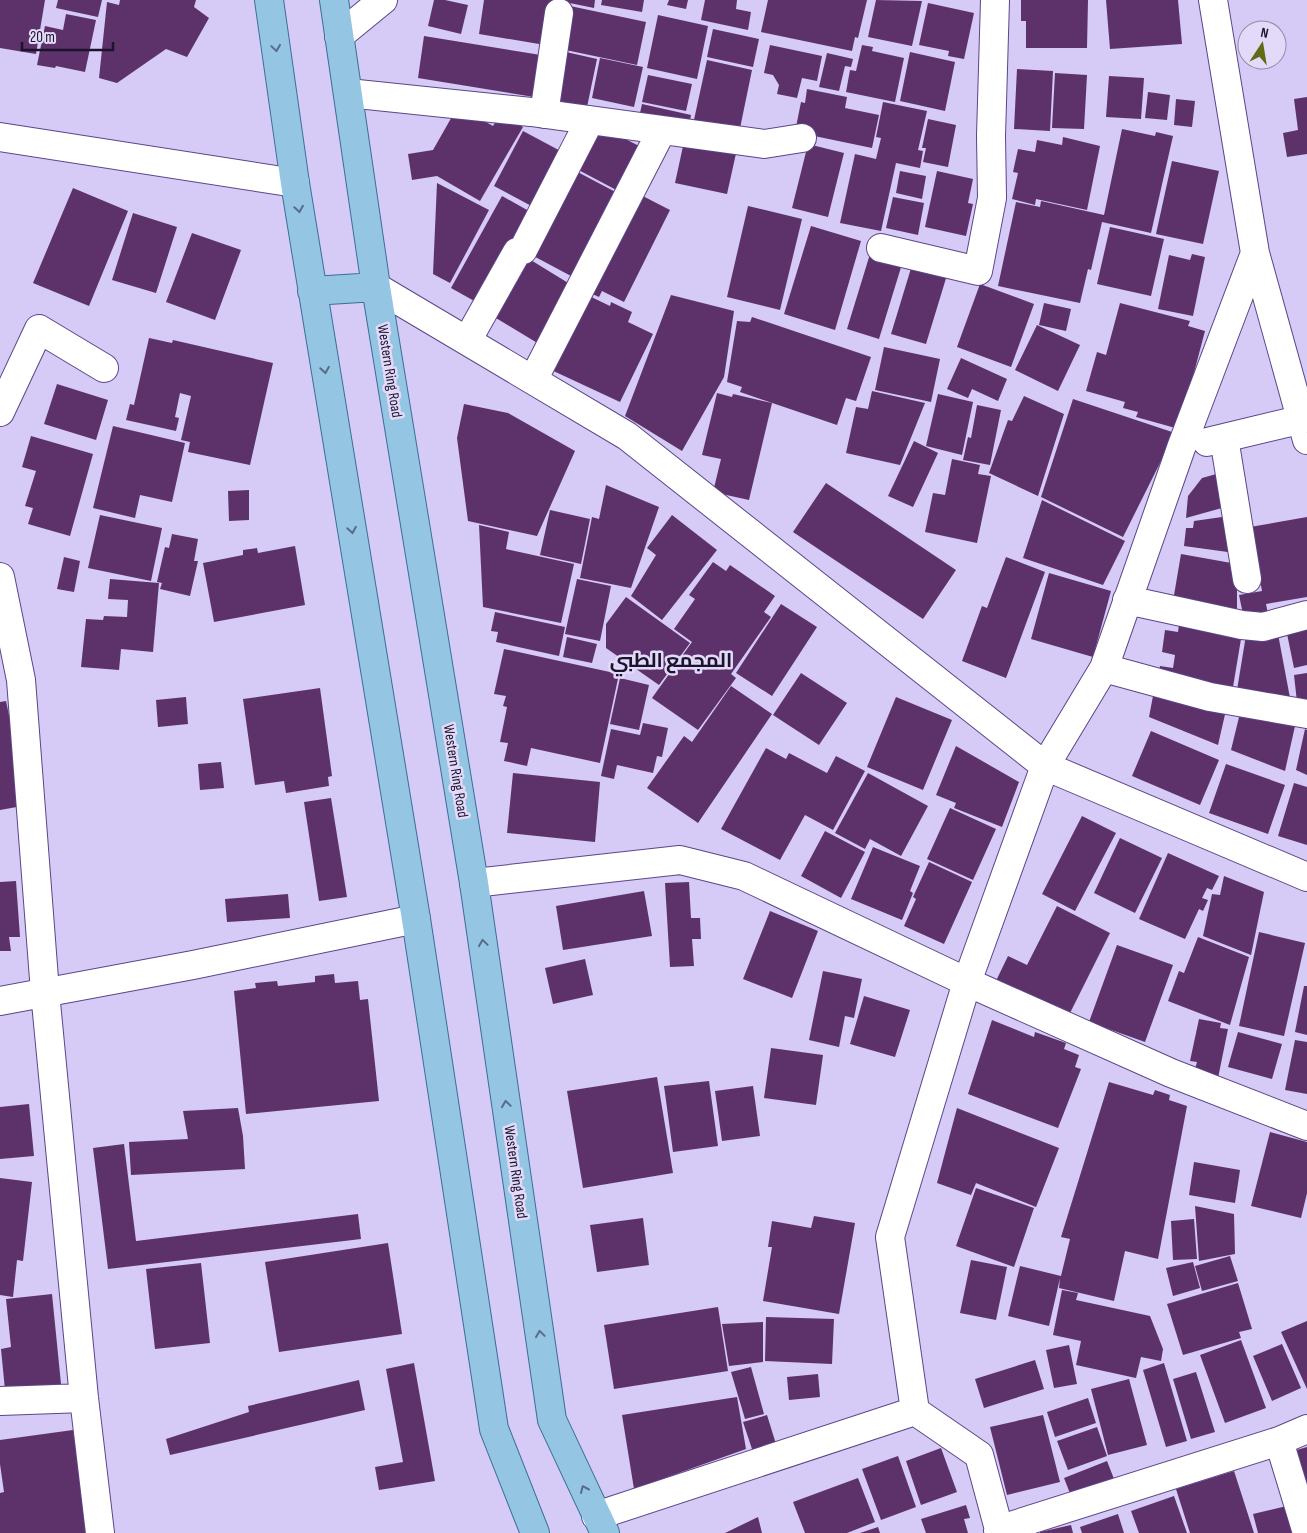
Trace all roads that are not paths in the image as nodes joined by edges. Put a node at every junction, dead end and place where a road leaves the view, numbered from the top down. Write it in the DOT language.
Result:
graph roads {
  1 [pos="269,0"];
  2 [pos="334,0"];
  3 [pos="384,0"];
  4 [pos="995,0"];
  5 [pos="1213,0"];
  6 [pos="559,13"];
  7 [pos="339,36"];
  8 [pos="348,93"];
  9 [pos="544,114"];
  10 [pos="590,120"];
  11 [pos="662,130"];
  12 [pos="0,136"];
  13 [pos="802,138"];
  14 [pos="295,183"];
  15 [pos="881,248"];
  16 [pos="1255,253"];
  17 [pos="376,287"];
  18 [pos="312,291"];
  19 [pos="467,341"];
  20 [pos="104,368"];
  21 [pos="533,380"];
  22 [pos="0,412"];
  23 [pos="1305,426"];
  24 [pos="1224,438"];
  25 [pos="1181,448"];
  26 [pos="0,577"];
  27 [pos="1247,579"];
  28 [pos="1127,600"];
  29 [pos="1307,615"];
  30 [pos="1104,668"];
  31 [pos="10,681"];
  32 [pos="1307,714"];
  33 [pos="1045,766"];
  34 [pos="1307,877"];
  35 [pos="474,883"];
  36 [pos="416,919"];
  37 [pos="967,982"];
  38 [pos="45,992"];
  39 [pos="0,1001"];
  40 [pos="1307,1126"];
  41 [pos="84,1398"];
  42 [pos="0,1401"];
  43 [pos="915,1411"];
  44 [pos="1307,1429"];
  45 [pos="1279,1441"];
  46 [pos="600,1525"];
  47 [pos="999,1531"];
  48 [pos="100,1533"];
  49 [pos="535,1533"];
  50 [pos="1307,1533"];
  1 -- 14 [label="main road, one-way"];
  2 -- 7 [label="main road, Western Ring Road"];
  3 -- 7 [label="street"];
  4 -- 15 [label="street"];
  5 -- 16 [label="street"];
  6 -- 9 [label="street"];
  7 -- 8 [label="main road, Western Ring Road"];
  8 -- 9 [label="street"];
  8 -- 17 [label="main road, Western Ring Road"];
  9 -- 10 [label="street"];
  10 -- 11 [label="street"];
  10 -- 19 [label="street"];
  11 -- 13 [label="street"];
  11 -- 21 [label="street"];
  12 -- 14 [label="street"];
  14 -- 18 [label="main road, one-way"];
  16 -- 23 [label="street"];
  16 -- 25 [label="street"];
  17 -- 18 [label="main road"];
  17 -- 19 [label="street"];
  17 -- 35 [label="main road, Western Ring Road"];
  18 -- 36 [label="main road, one-way"];
  19 -- 21 [label="street"];
  20 -- 22 [label="street"];
  21 -- 33 [label="street"];
  23 -- 24 [label="street"];
  24 -- 25 [label="street"];
  24 -- 27 [label="street"];
  25 -- 28 [label="street"];
  26 -- 31 [label="street"];
  28 -- 29 [label="street"];
  28 -- 30 [label="street"];
  30 -- 32 [label="street"];
  30 -- 33 [label="street"];
  31 -- 38 [label="street"];
  33 -- 34 [label="street"];
  33 -- 37 [label="street"];
  35 -- 37 [label="street"];
  46 -- 35 [label="main road, Western Ring Road, one-way"];
  36 -- 38 [label="street"];
  36 -- 49 [label="main road"];
  37 -- 40 [label="street"];
  37 -- 43 [label="street"];
  38 -- 39 [label="street"];
  38 -- 41 [label="street"];
  41 -- 42 [label="street"];
  41 -- 48 [label="street"];
  43 -- 46 [label="street"];
  43 -- 47 [label="street"];
  44 -- 45 [label="street"];
  45 -- 47 [label="street"];
  45 -- 50 [label="street"];
}
